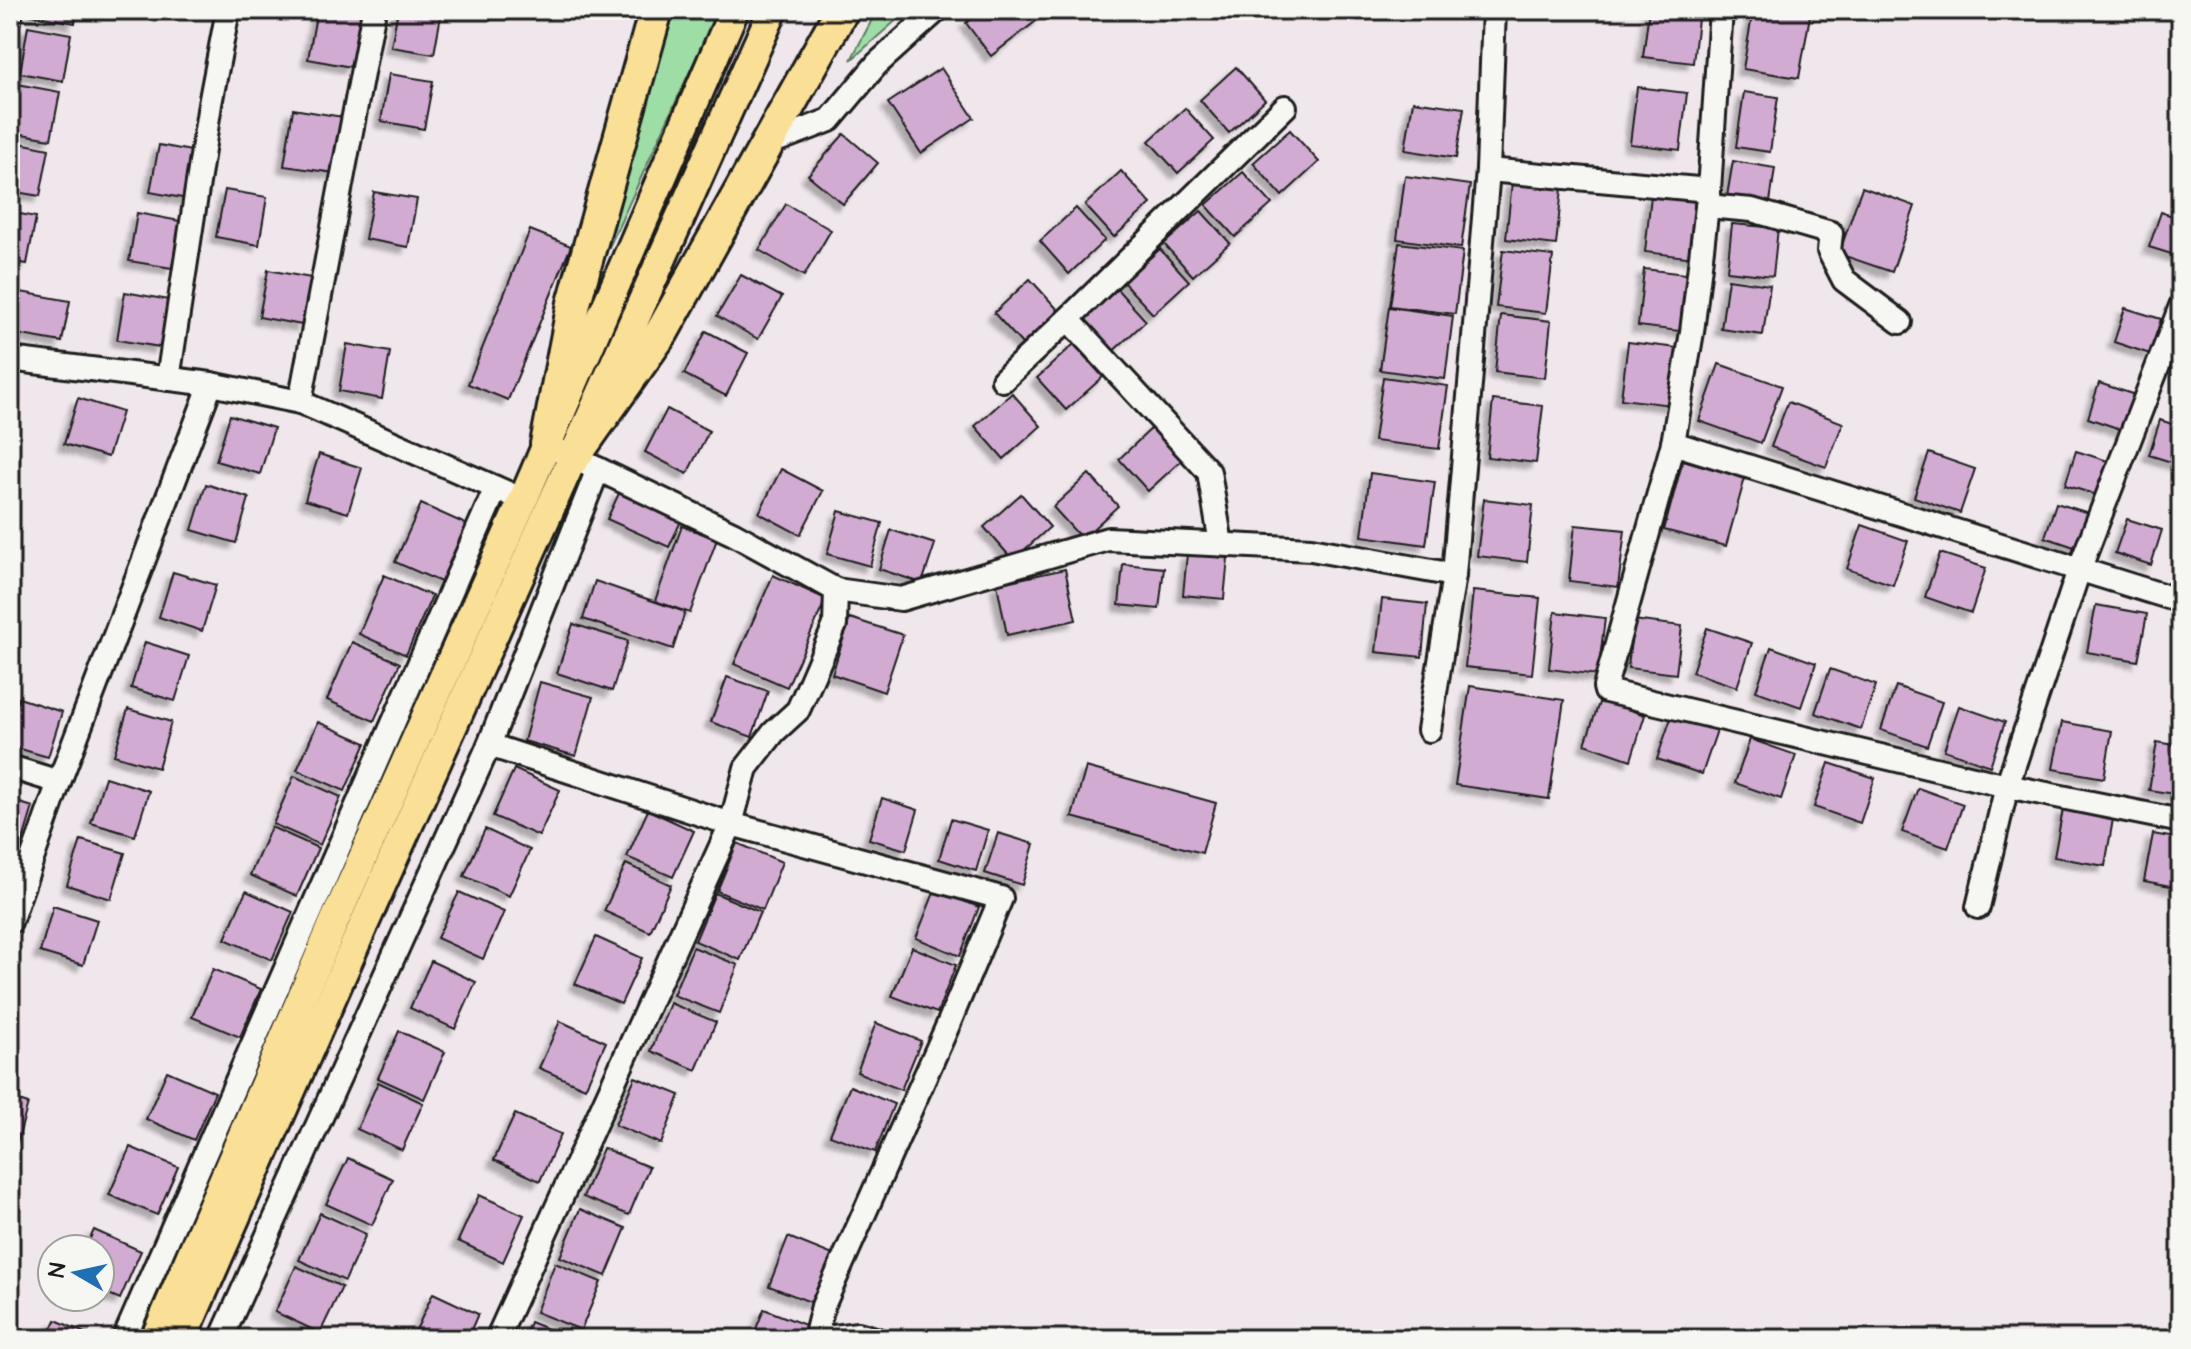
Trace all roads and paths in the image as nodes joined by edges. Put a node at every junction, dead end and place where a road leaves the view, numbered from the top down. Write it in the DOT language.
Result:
graph roads {
  1 [pos="228,10"];
  2 [pos="374,10"];
  3 [pos="656,10"];
  4 [pos="734,10"];
  5 [pos="773,10"];
  6 [pos="842,10"];
  7 [pos="937,10"];
  8 [pos="1494,10"];
  9 [pos="1721,10"];
  10 [pos="1285,107"];
  11 [pos="765,145"];
  12 [pos="1488,170"];
  13 [pos="1708,198"];
  14 [pos="2181,306"];
  15 [pos="1068,319"];
  16 [pos="1900,322"];
  17 [pos="10,359"];
  18 [pos="168,379"];
  19 [pos="1003,380"];
  20 [pos="211,384"];
  21 [pos="300,402"];
  22 [pos="1673,443"];
  23 [pos="573,457"];
  24 [pos="496,488"];
  25 [pos="523,500"];
  26 [pos="550,511"];
  27 [pos="1221,544"];
  28 [pos="2079,570"];
  29 [pos="1454,575"];
  30 [pos="836,590"];
  31 [pos="2181,601"];
  32 [pos="1429,730"];
  33 [pos="489,745"];
  34 [pos="10,767"];
  35 [pos="59,782"];
  36 [pos="2007,786"];
  37 [pos="2181,821"];
  38 [pos="731,824"];
  39 [pos="1978,907"];
  40 [pos="10,922"];
  41 [pos="124,1339"];
  42 [pos="155,1339"];
  43 [pos="182,1339"];
  44 [pos="221,1339"];
  45 [pos="497,1339"];
  46 [pos="817,1339"];
  47 [pos="875,1339"];
  1 -- 18 [label="street"];
  2 -- 21 [label="street"];
  3 -- 23 [label="highway"];
  4 -- 23 [label="main road"];
  5 -- 23 [label="main road"];
  6 -- 11 [label="highway"];
  7 -- 11 [label="street"];
  8 -- 12 [label="street"];
  9 -- 13 [label="street"];
  10 -- 15 [label="street"];
  11 -- 23 [label="highway"];
  12 -- 13 [label="street"];
  12 -- 29 [label="street"];
  13 -- 16 [label="street"];
  13 -- 22 [label="street"];
  14 -- 28 [label="street"];
  15 -- 19 [label="street"];
  15 -- 27 [label="street"];
  17 -- 18 [label="street"];
  18 -- 20 [label="street"];
  20 -- 21 [label="street"];
  20 -- 35 [label="street"];
  21 -- 24 [label="street"];
  22 -- 28 [label="street"];
  22 -- 36 [label="street"];
  23 -- 25 [label="main road"];
  23 -- 26 [label="main road"];
  23 -- 30 [label="street"];
  23 -- 33 [label="street"];
  24 -- 25 [label="street"];
  24 -- 41 [label="street"];
  25 -- 26 [label="street"];
  25 -- 42 [label="main road"];
  26 -- 43 [label="main road"];
  27 -- 29 [label="street"];
  27 -- 30 [label="street"];
  28 -- 31 [label="street"];
  28 -- 36 [label="street"];
  29 -- 32 [label="street"];
  30 -- 38 [label="street"];
  33 -- 38 [label="street"];
  33 -- 44 [label="street"];
  34 -- 35 [label="street"];
  35 -- 40 [label="street"];
  36 -- 37 [label="street"];
  36 -- 39 [label="street"];
  38 -- 45 [label="street"];
  38 -- 46 [label="street"];
  46 -- 47 [label="street"];
}
